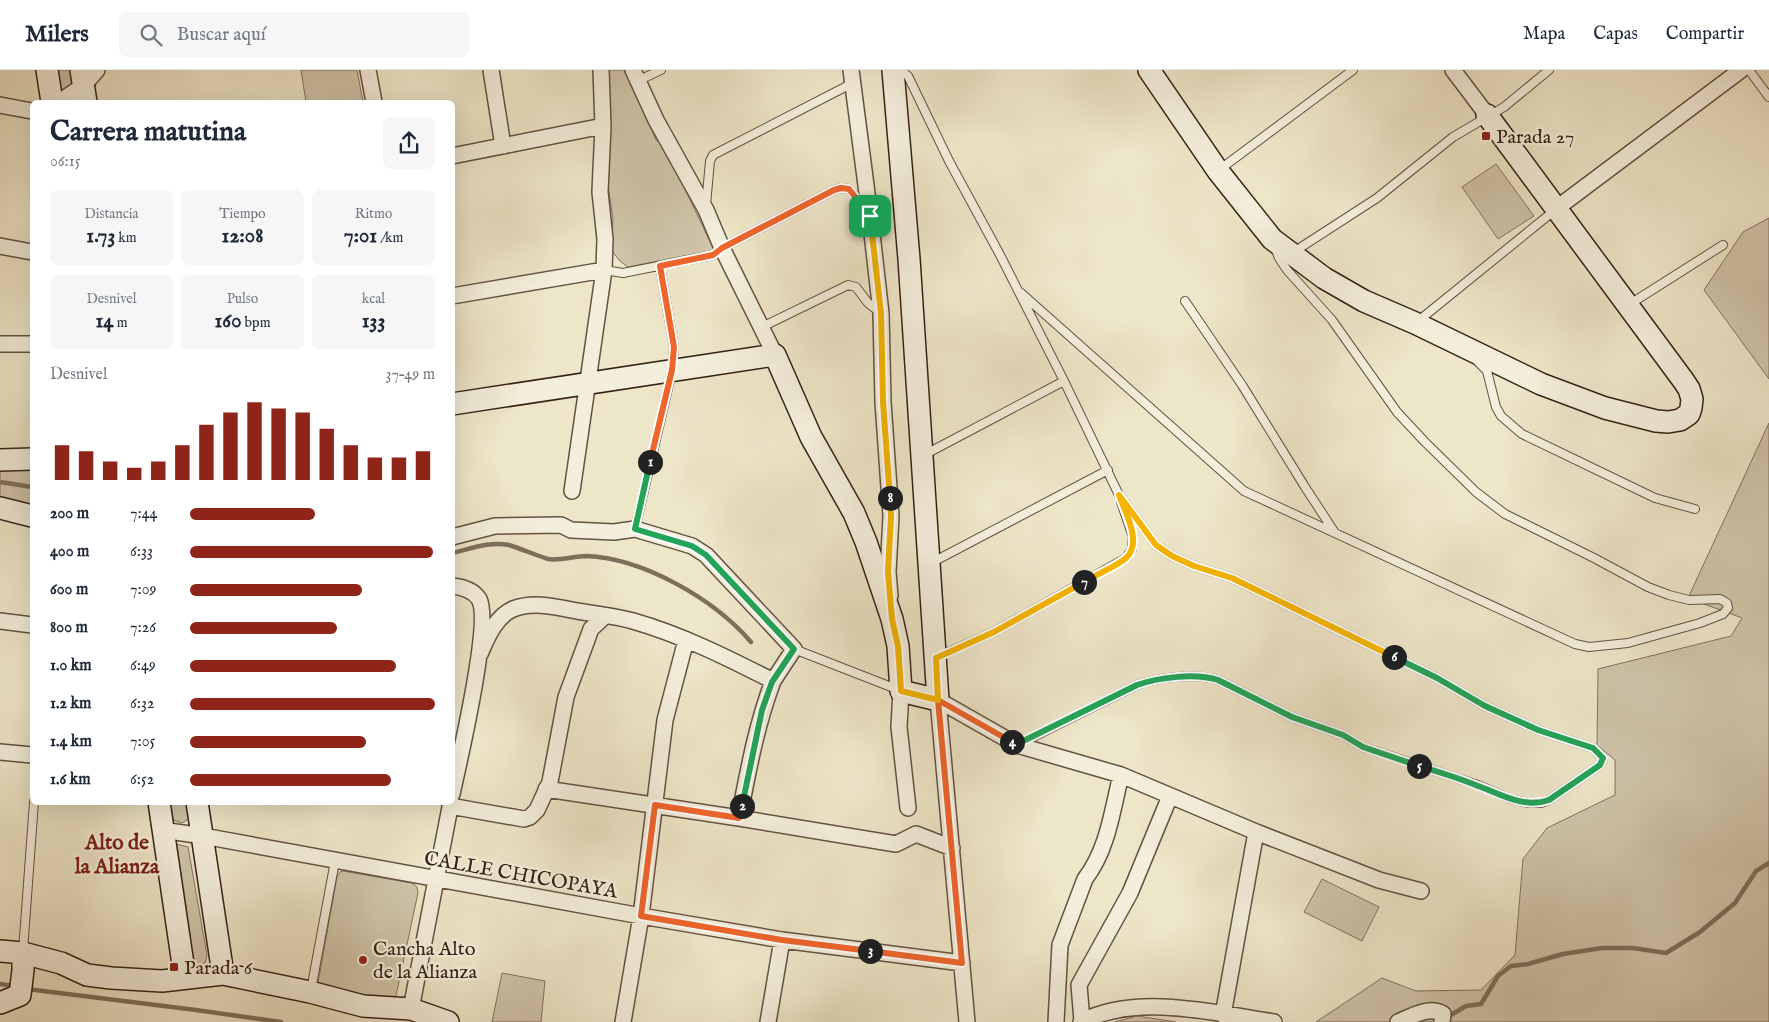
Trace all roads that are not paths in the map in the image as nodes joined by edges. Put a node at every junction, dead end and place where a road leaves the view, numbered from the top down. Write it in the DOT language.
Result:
graph roads {
  1 [pos="47,70"];
  2 [pos="368,70"];
  3 [pos="491,70"];
  4 [pos="601,70"];
  5 [pos="661,70"];
  6 [pos="893,70"];
  7 [pos="901,70"];
  8 [pos="1353,70"];
  9 [pos="1453,70"];
  10 [pos="1549,70"];
  11 [pos="1740,70"];
  12 [pos="1749,70"];
  13 [pos="1153,71"];
  14 [pos="635,76"];
  15 [pos="852,77"];
  16 [pos="75,90"];
  17 [pos="1769,97"];
  18 [pos="374,100"];
  19 [pos="0,105"];
  20 [pos="30,111"];
  21 [pos="1487,115"];
  22 [pos="603,126"];
  23 [pos="503,146"];
  24 [pos="455,155"];
  25 [pos="1218,170"];
  26 [pos="1557,208"];
  27 [pos="706,210"];
  28 [pos="870,216"];
  29 [pos="1272,239"];
  30 [pos="1723,245"];
  31 [pos="0,246"];
  32 [pos="722,248"];
  33 [pos="30,252"];
  34 [pos="1291,254"];
  35 [pos="660,266"];
  36 [pos="604,270"];
  37 [pos="1016,289"];
  38 [pos="455,295"];
  39 [pos="1185,301"];
  40 [pos="1628,305"];
  41 [pos="881,313"];
  42 [pos="1415,323"];
  43 [pos="762,327"];
  44 [pos="0,344"];
  45 [pos="30,344"];
  46 [pos="1462,346"];
  47 [pos="775,355"];
  48 [pos="672,370"];
  49 [pos="1064,381"];
  50 [pos="588,384"];
  51 [pos="455,404"];
  52 [pos="922,456"];
  53 [pos="0,460"];
  54 [pos="30,460"];
  55 [pos="1108,470"];
  56 [pos="572,491"];
  57 [pos="1119,495"];
  58 [pos="0,508"];
  59 [pos="1695,509"];
  60 [pos="30,516"];
  61 [pos="635,529"];
  62 [pos="1335,533"];
  63 [pos="455,536"];
  64 [pos="929,564"];
  65 [pos="455,587"];
  66 [pos="605,616"];
  67 [pos="892,619"];
  68 [pos="0,621"];
  69 [pos="30,625"];
  70 [pos="686,640"];
  71 [pos="794,649"];
  72 [pos="480,654"];
  73 [pos="936,658"];
  74 [pos="772,682"];
  75 [pos="901,691"];
  76 [pos="938,700"];
  77 [pos="1017,744"];
  78 [pos="0,752"];
  79 [pos="30,755"];
  80 [pos="1121,775"];
  81 [pos="455,781"];
  82 [pos="546,789"];
  83 [pos="1170,796"];
  84 [pos="455,802"];
  85 [pos="34,805"];
  86 [pos="159,805"];
  87 [pos="198,805"];
  88 [pos="450,805"];
  89 [pos="655,805"];
  90 [pos="908,808"];
  91 [pos="739,818"];
  92 [pos="162,830"];
  93 [pos="1256,832"];
  94 [pos="203,836"];
  95 [pos="952,848"];
  96 [pos="335,861"];
  97 [pos="435,878"];
  98 [pos="1420,890"];
  99 [pos="641,916"];
  100 [pos="782,940"];
  101 [pos="0,951"];
  102 [pos="23,962"];
  103 [pos="962,963"];
  104 [pos="223,974"];
  105 [pos="185,978"];
  106 [pos="310,992"];
  107 [pos="0,1003"];
  108 [pos="411,1009"];
  109 [pos="1223,1015"];
  110 [pos="448,1022"];
  111 [pos="623,1022"];
  112 [pos="768,1022"];
  113 [pos="967,1022"];
  114 [pos="1056,1022"];
  115 [pos="1081,1022"];
  116 [pos="1274,1022"];
  117 [pos="1398,1022"];
  118 [pos="1442,1022"];
  1 -- 16 [label="street"];
  2 -- 18 [label="street"];
  3 -- 23 [label="street"];
  4 -- 22 [label="street"];
  5 -- 14 [label="lane"];
  6 -- 52 [label="street"];
  7 -- 37 [label="lane"];
  8 -- 25 [label="lane"];
  9 -- 21 [label="street"];
  10 -- 21 [label="lane"];
  11 -- 26 [label="street"];
  12 -- 17 [label="lane"];
  13 -- 25 [label="street"];
  14 -- 27 [label="street"];
  15 -- 27 [label="lane"];
  15 -- 28 [label="street"];
  19 -- 20 [label="street"];
  21 -- 26 [label="street"];
  21 -- 34 [label="lane"];
  22 -- 23 [label="street"];
  22 -- 36 [label="street"];
  23 -- 24 [label="street"];
  25 -- 29 [label="street"];
  26 -- 40 [label="street"];
  26 -- 42 [label="lane"];
  27 -- 32 [label="street"];
  28 -- 32 [label="lane"];
  28 -- 41 [label="street"];
  29 -- 34 [label="street"];
  29 -- 62 [label="lane"];
  30 -- 40 [label="lane"];
  31 -- 33 [label="street"];
  32 -- 35 [label="lane"];
  32 -- 43 [label="street"];
  34 -- 42 [label="street"];
  35 -- 36 [label="lane"];
  35 -- 48 [label="lane"];
  36 -- 38 [label="street"];
  36 -- 50 [label="street"];
  37 -- 49 [label="lane"];
  37 -- 62 [label="lane"];
  39 -- 62 [label="lane"];
  40 -- 46 [label="street"];
  41 -- 43 [label="lane"];
  41 -- 67 [label="street"];
  42 -- 46 [label="street"];
  43 -- 47 [label="street"];
  44 -- 45 [label="street"];
  46 -- 59 [label="lane"];
  47 -- 48 [label="street"];
  47 -- 67 [label="street"];
  48 -- 50 [label="street"];
  48 -- 61 [label="lane"];
  49 -- 52 [label="lane"];
  49 -- 55 [label="lane"];
  50 -- 51 [label="street"];
  50 -- 56 [label="street"];
  52 -- 64 [label="street"];
  53 -- 54 [label="street"];
  55 -- 57 [label="lane"];
  55 -- 64 [label="lane"];
  57 -- 73 [label="lane"];
  57 -- 77 [label="lane"];
  58 -- 60 [label="street"];
  61 -- 63 [label="street"];
  61 -- 71 [label="street"];
  64 -- 73 [label="street"];
  65 -- 72 [label="street"];
  66 -- 70 [label="street"];
  66 -- 72 [label="street"];
  66 -- 82 [label="street"];
  67 -- 75 [label="street"];
  68 -- 69 [label="street"];
  70 -- 74 [label="street"];
  70 -- 89 [label="street"];
  71 -- 74 [label="street"];
  71 -- 75 [label="lane"];
  72 -- 81 [label="street"];
  73 -- 76 [label="street"];
  74 -- 91 [label="street"];
  75 -- 76 [label="street"];
  75 -- 90 [label="street"];
  76 -- 77 [label="street"];
  76 -- 95 [label="street"];
  77 -- 80 [label="street"];
  78 -- 79 [label="street"];
  80 -- 83 [label="street"];
  80 -- 114 [label="street"];
  82 -- 84 [label="street"];
  82 -- 89 [label="street"];
  83 -- 93 [label="street"];
  83 -- 115 [label="street"];
  85 -- 102 [label="lane"];
  86 -- 92 [label="street"];
  87 -- 94 [label="street"];
  88 -- 97 [label="street"];
  89 -- 91 [label="street"];
  89 -- 99 [label="street"];
  91 -- 95 [label="street"];
  92 -- 94 [label="street, CALLE CHICOPAYA"];
  92 -- 105 [label="street"];
  93 -- 98 [label="street"];
  93 -- 109 [label="street"];
  94 -- 96 [label="street, CALLE CHICOPAYA"];
  94 -- 104 [label="street"];
  95 -- 103 [label="street"];
  96 -- 97 [label="street, CALLE CHICOPAYA"];
  96 -- 106 [label="lane"];
  97 -- 99 [label="street, CALLE CHICOPAYA"];
  97 -- 108 [label="street"];
  99 -- 100 [label="street, CALLE CHICOPAYA"];
  99 -- 111 [label="street"];
  100 -- 103 [label="street, CALLE CHICOPAYA"];
  100 -- 112 [label="street"];
  101 -- 102 [label="street"];
  102 -- 105 [label="street"];
  102 -- 107 [label="street"];
  103 -- 113 [label="street"];
  104 -- 105 [label="street"];
  104 -- 106 [label="street"];
  106 -- 108 [label="street"];
  108 -- 110 [label="street"];
  109 -- 115 [label="street"];
  109 -- 116 [label="street"];
  117 -- 118 [label="street"];
}
